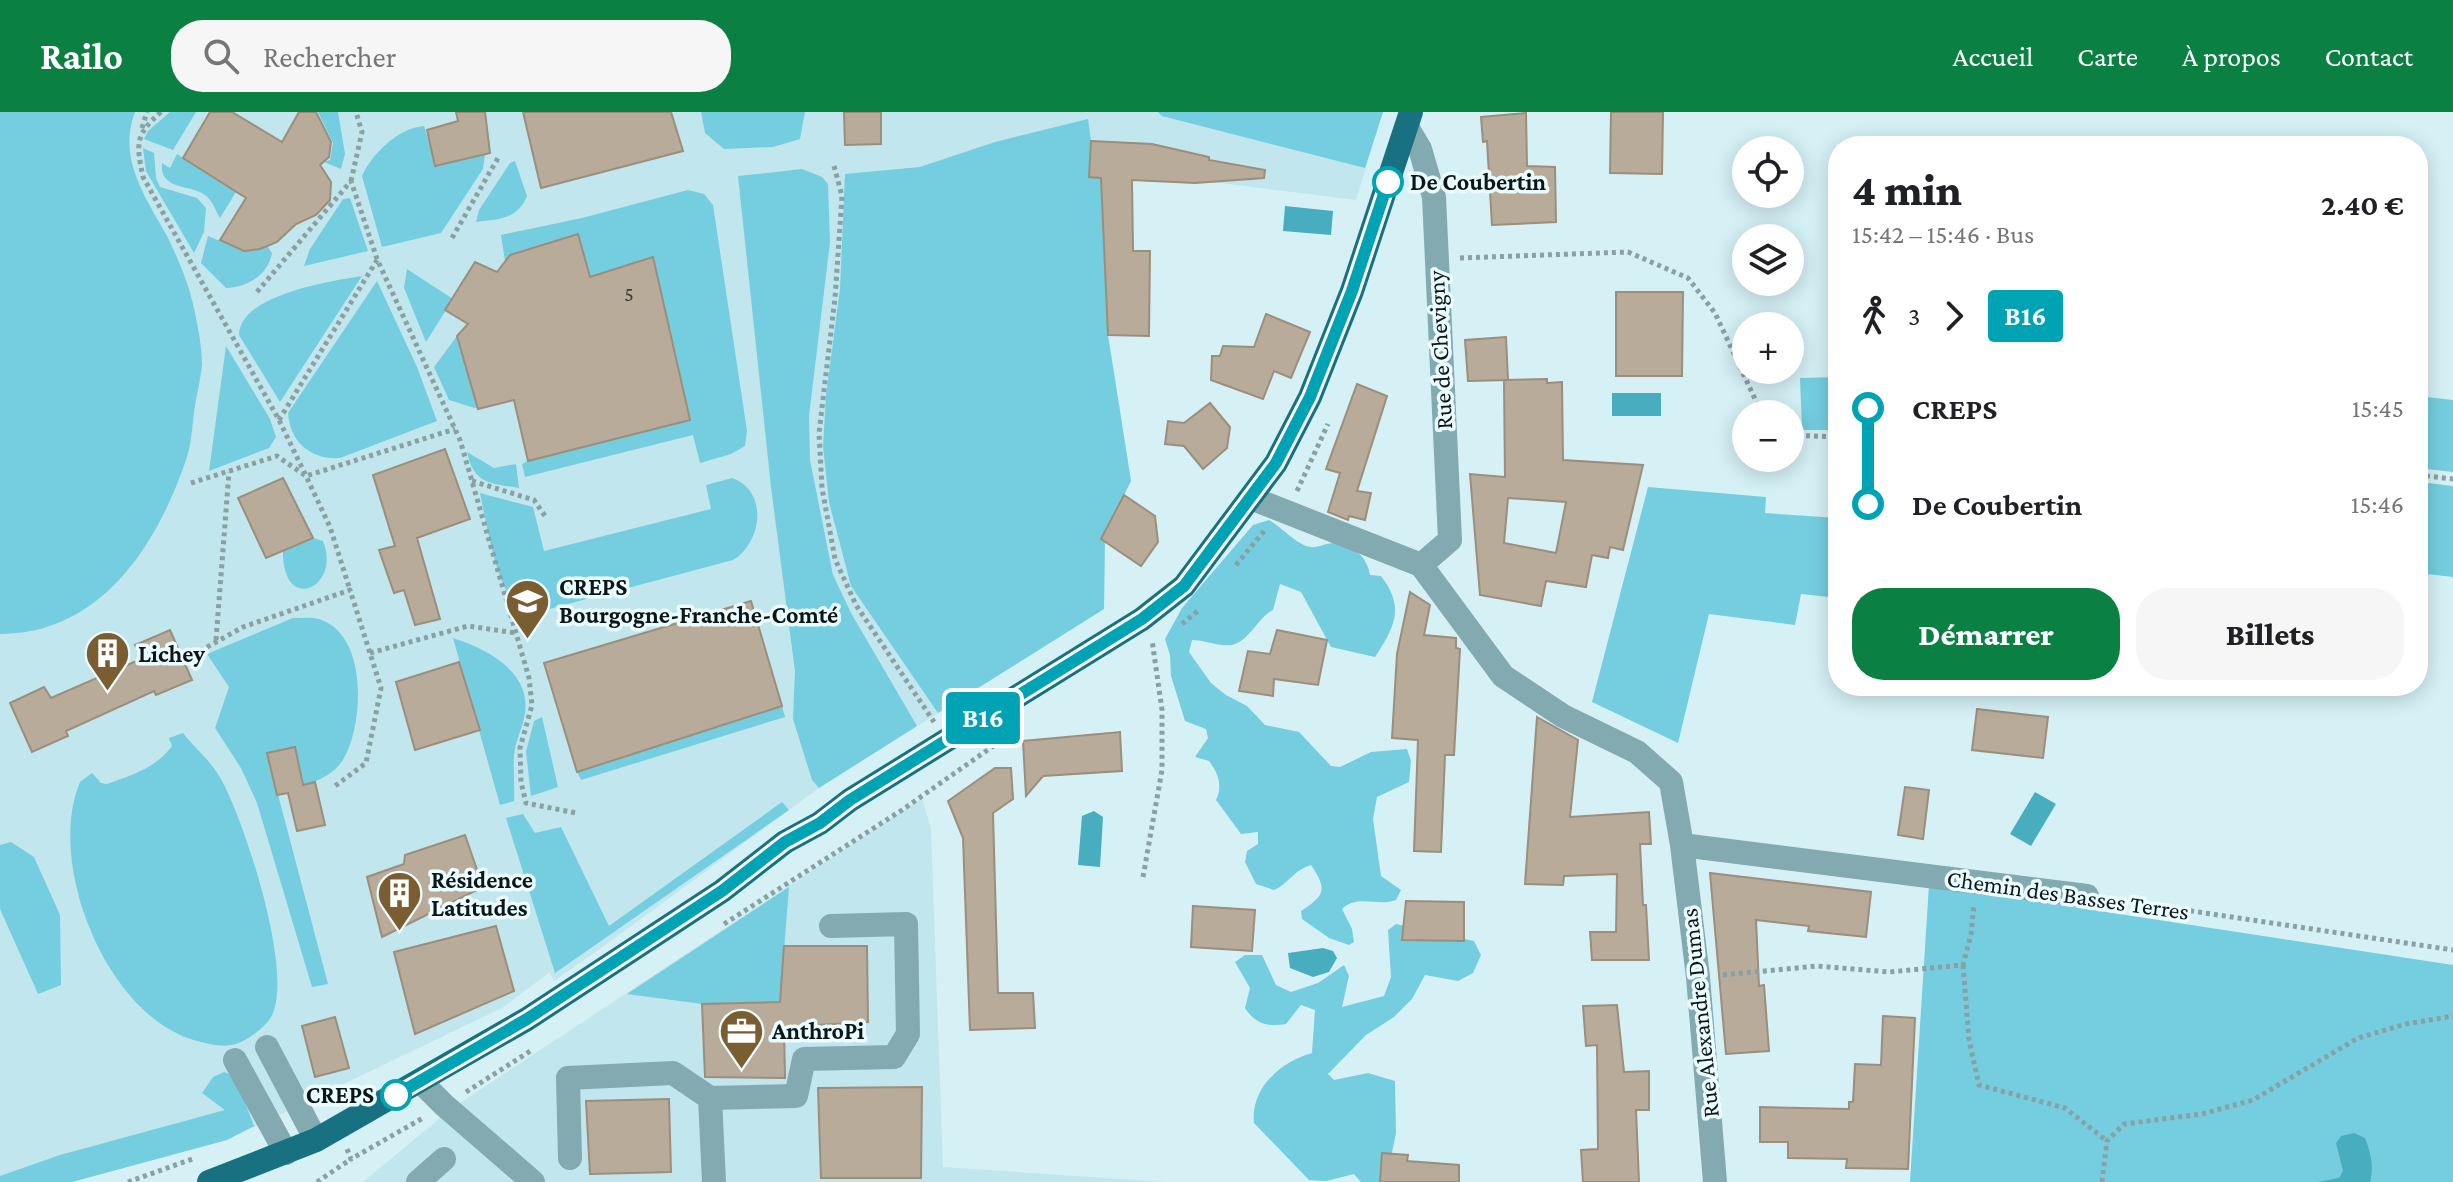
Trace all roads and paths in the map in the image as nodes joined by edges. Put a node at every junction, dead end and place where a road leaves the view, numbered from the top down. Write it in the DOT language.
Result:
graph roads {
  1 [pos="147,112"];
  2 [pos="161,112"];
  3 [pos="356,112"];
  4 [pos="1409,120"];
  5 [pos="142,129"];
  6 [pos="498,158"];
  7 [pos="834,166"];
  8 [pos="351,181"];
  9 [pos="452,238"];
  10 [pos="1435,258"];
  11 [pos="377,259"];
  12 [pos="257,292"];
  13 [pos="1755,400"];
  14 [pos="279,420"];
  15 [pos="455,429"];
  16 [pos="1804,436"];
  17 [pos="1828,437"];
  18 [pos="229,472"];
  19 [pos="306,476"];
  20 [pos="2428,476"];
  21 [pos="2453,479"];
  22 [pos="471,480"];
  23 [pos="191,483"];
  24 [pos="1251,498"];
  25 [pos="545,516"];
  26 [pos="1421,565"];
  27 [pos="350,590"];
  28 [pos="1142,619"];
  29 [pos="516,633"];
  30 [pos="216,641"];
  31 [pos="200,651"];
  32 [pos="370,653"];
  33 [pos="948,740"];
  34 [pos="335,786"];
  35 [pos="576,813"];
  36 [pos="1682,845"];
  37 [pos="1143,877"];
  38 [pos="1975,882"];
  39 [pos="2087,896"];
  40 [pos="831,926"];
  41 [pos="2453,950"];
  42 [pos="1963,965"];
  43 [pos="1698,977"];
  44 [pos="2453,1016"];
  45 [pos="267,1047"];
  46 [pos="235,1060"];
  47 [pos="420,1081"];
  48 [pos="710,1098"];
  49 [pos="316,1140"];
  50 [pos="2107,1141"];
  51 [pos="286,1153"];
  52 [pos="570,1158"];
  53 [pos="351,1159"];
  54 [pos="444,1159"];
  55 [pos="238,1177"];
  56 [pos="209,1182"];
  57 [pos="317,1182"];
  58 [pos="418,1182"];
  59 [pos="533,1182"];
  60 [pos="714,1182"];
  61 [pos="1715,1182"];
  62 [pos="2102,1182"];
  1 -- 5 [label="path"];
  2 -- 5 [label="path"];
  3 -- 8 [label="path"];
  4 -- 10 [label="street, Rue de Chevigny"];
  4 -- 24 [label="main road"];
  5 -- 14 [label="path"];
  6 -- 9 [label="path"];
  7 -- 33 [label="path"];
  8 -- 11 [label="path"];
  8 -- 12 [label="path"];
  10 -- 13 [label="path"];
  10 -- 26 [label="street, Rue de Chevigny"];
  11 -- 14 [label="path"];
  11 -- 15 [label="path"];
  14 -- 19 [label="path"];
  15 -- 19 [label="path"];
  15 -- 22 [label="path"];
  16 -- 17 [label="path"];
  18 -- 19 [label="path"];
  18 -- 23 [label="path"];
  18 -- 30 [label="path"];
  19 -- 27 [label="path"];
  20 -- 21 [label="path"];
  22 -- 25 [label="path"];
  22 -- 29 [label="path"];
  24 -- 26 [label="street"];
  24 -- 28 [label="main road"];
  26 -- 36 [label="street, Rue Alexandre Dumas"];
  27 -- 30 [label="path"];
  27 -- 32 [label="path"];
  28 -- 33 [label="main road"];
  28 -- 37 [label="path"];
  29 -- 32 [label="path"];
  29 -- 35 [label="path"];
  30 -- 31 [label="path"];
  32 -- 34 [label="path"];
  33 -- 47 [label="main road"];
  36 -- 38 [label="street, Chemin des Basses Terres"];
  36 -- 43 [label="street, Rue Alexandre Dumas"];
  38 -- 39 [label="street, Chemin des Basses Terres"];
  38 -- 42 [label="path"];
  39 -- 41 [label="path, Chemin des Basses Terres"];
  40 -- 48 [label="street"];
  42 -- 43 [label="path"];
  42 -- 50 [label="path"];
  43 -- 61 [label="street, Rue Alexandre Dumas"];
  44 -- 50 [label="path"];
  45 -- 49 [label="street"];
  46 -- 51 [label="street"];
  47 -- 49 [label="main road"];
  47 -- 59 [label="street"];
  48 -- 52 [label="street"];
  48 -- 60 [label="street"];
  49 -- 51 [label="main road"];
  50 -- 62 [label="path"];
  51 -- 55 [label="main road"];
  53 -- 57 [label="path"];
  54 -- 58 [label="street"];
  55 -- 56 [label="main road"];
}
